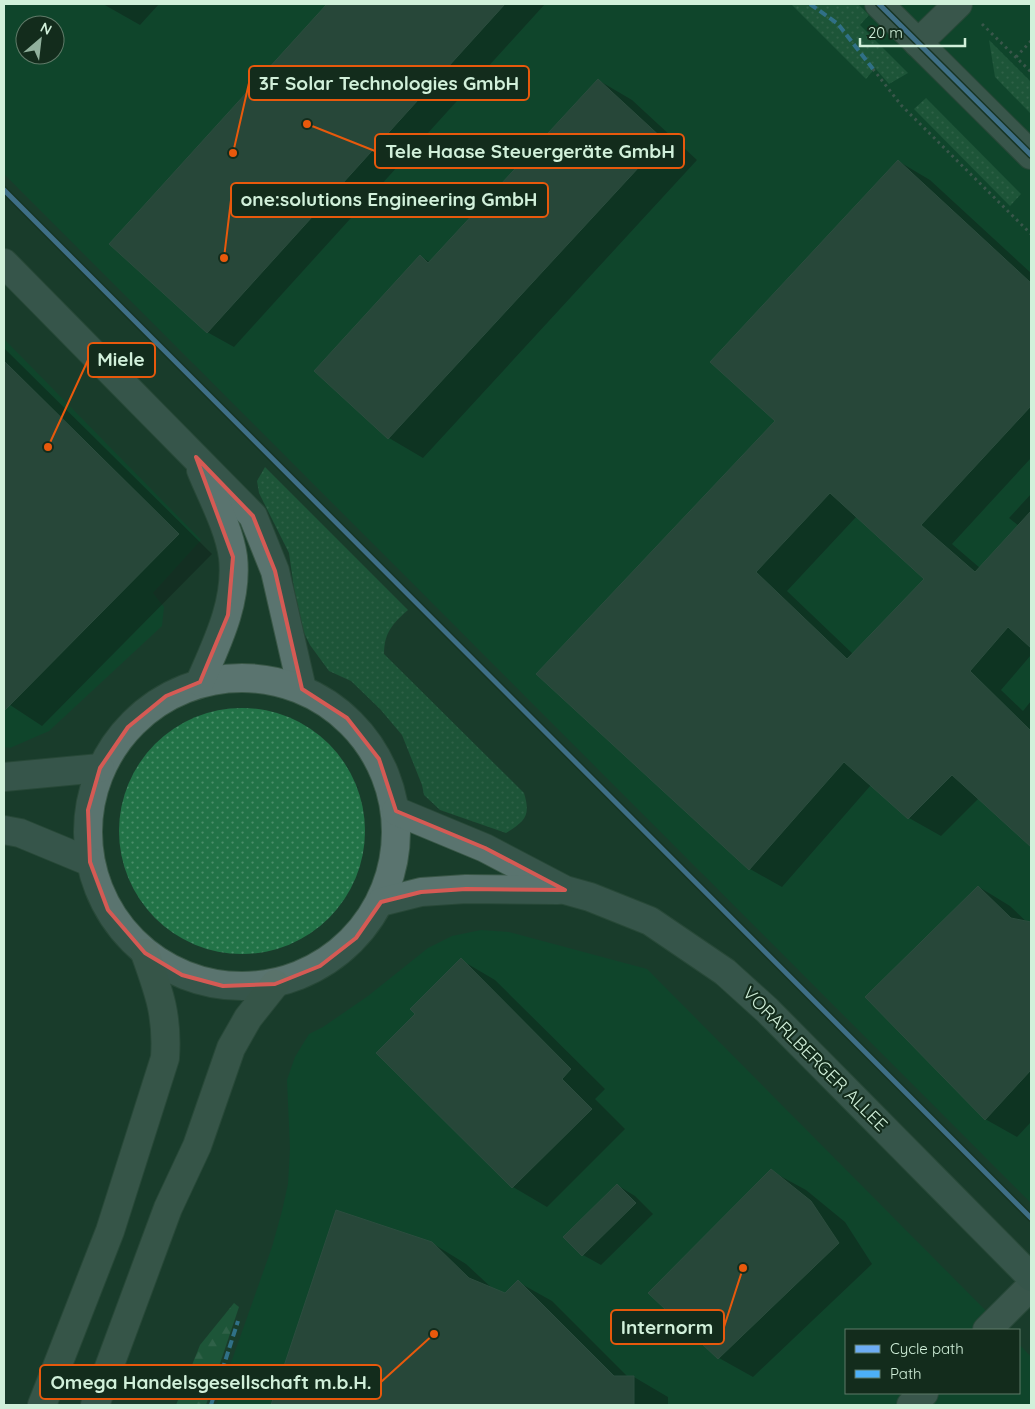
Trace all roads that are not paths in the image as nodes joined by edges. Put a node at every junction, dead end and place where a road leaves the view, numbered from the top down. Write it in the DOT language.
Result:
graph roads {
  1 [pos="879,4"];
  2 [pos="967,10"];
  3 [pos="918,43"];
  4 [pos="1031,155"];
  5 [pos="4,263"];
  6 [pos="196,457"];
  7 [pos="200,682"];
  8 [pos="302,689"];
  9 [pos="100,768"];
  10 [pos="4,777"];
  11 [pos="396,811"];
  12 [pos="4,830"];
  13 [pos="90,862"];
  14 [pos="564,890"];
  15 [pos="381,902"];
  16 [pos="145,953"];
  17 [pos="275,984"];
  18 [pos="1031,1277"];
  19 [pos="1031,1286"];
  20 [pos="988,1329"];
  21 [pos="923,1394"];
  22 [pos="42,1405"];
  23 [pos="95,1405"];
  24 [pos="911,1405"];
  1 -- 3 [label="street"];
  2 -- 3 [label="street"];
  3 -- 4 [label="street"];
  5 -- 6 [label="main road"];
  6 -- 7 [label="main road"];
  6 -- 8 [label="main road"];
  7 -- 8 [label="main road"];
  7 -- 9 [label="main road"];
  8 -- 11 [label="main road"];
  9 -- 10 [label="main road"];
  9 -- 13 [label="main road"];
  11 -- 14 [label="main road, VORARLBERGER ALLEE"];
  11 -- 15 [label="main road"];
  12 -- 13 [label="main road"];
  13 -- 16 [label="main road"];
  14 -- 15 [label="main road, VORARLBERGER ALLEE"];
  14 -- 18 [label="main road, VORARLBERGER ALLEE"];
  15 -- 17 [label="main road"];
  16 -- 17 [label="main road"];
  16 -- 22 [label="highway"];
  17 -- 23 [label="highway"];
  19 -- 20 [label="street"];
  21 -- 24 [label="street"];
}
